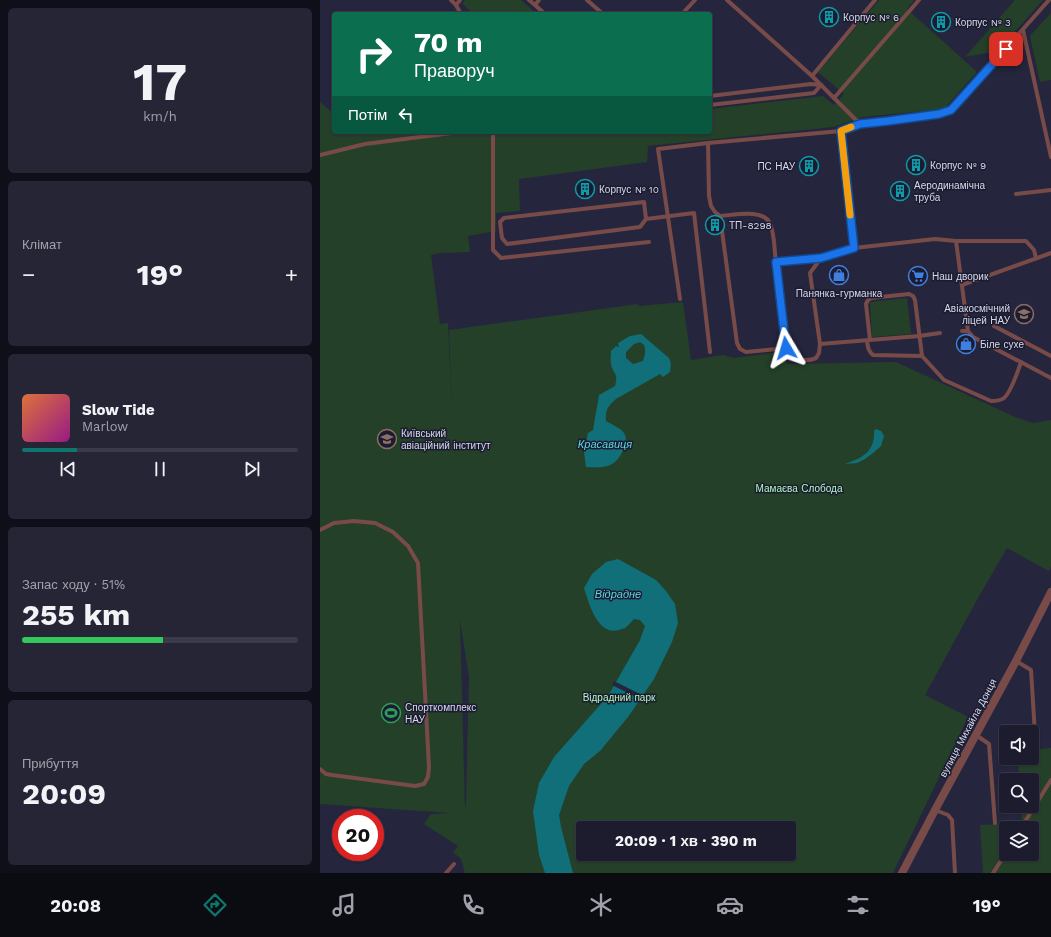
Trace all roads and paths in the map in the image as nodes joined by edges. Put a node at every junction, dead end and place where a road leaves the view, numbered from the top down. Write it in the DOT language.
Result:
graph roads {
  1 [pos="451,0"];
  2 [pos="460,0"];
  3 [pos="529,0"];
  4 [pos="539,0"];
  5 [pos="587,0"];
  6 [pos="695,0"];
  7 [pos="727,0"];
  8 [pos="875,0"];
  9 [pos="919,0"];
  10 [pos="1049,0"];
  11 [pos="456,5"];
  12 [pos="534,5"];
  13 [pos="460,12"];
  14 [pos="543,12"];
  15 [pos="601,12"];
  16 [pos="684,12"];
  17 [pos="1023,30"];
  18 [pos="812,76"];
  19 [pos="821,85"];
  20 [pos="712,96"];
  21 [pos="834,98"];
  22 [pos="712,105"];
  23 [pos="860,124"];
  24 [pos="841,131"];
  25 [pos="444,134"];
  26 [pos="493,134"];
  27 [pos="708,143"];
  28 [pos="320,155"];
  29 [pos="1051,157"];
  30 [pos="1051,190"];
  31 [pos="1016,194"];
  32 [pos="668,216"];
  33 [pos="720,216"];
  34 [pos="646,219"];
  35 [pos="956,241"];
  36 [pos="649,242"];
  37 [pos="854,248"];
  38 [pos="1051,253"];
  39 [pos="821,258"];
  40 [pos="1036,258"];
  41 [pos="776,262"];
  42 [pos="962,285"];
  43 [pos="680,299"];
  44 [pos="994,326"];
  45 [pos="962,331"];
  46 [pos="968,331"];
  47 [pos="940,333"];
  48 [pos="919,336"];
  49 [pos="869,340"];
  50 [pos="820,344"];
  51 [pos="786,348"];
  52 [pos="710,352"];
  53 [pos="922,356"];
  54 [pos="1051,356"];
  55 [pos="1021,362"];
  56 [pos="1051,378"];
  57 [pos="320,530"];
  58 [pos="1051,592"];
  59 [pos="1016,661"];
  60 [pos="1034,725"];
  61 [pos="976,735"];
  62 [pos="320,769"];
  63 [pos="1051,780"];
  64 [pos="935,810"];
  65 [pos="1026,821"];
  66 [pos="995,823"];
  67 [pos="1001,861"];
  68 [pos="454,864"];
  69 [pos="446,873"];
  70 [pos="902,873"];
  71 [pos="954,873"];
  72 [pos="993,873"];
  1 -- 11 [label="lane"];
  2 -- 11 [label="lane"];
  3 -- 12 [label="lane"];
  4 -- 12 [label="lane"];
  5 -- 15 [label="lane"];
  6 -- 16 [label="lane"];
  7 -- 18 [label="lane"];
  8 -- 18 [label="lane"];
  9 -- 21 [label="lane"];
  10 -- 17 [label="lane"];
  11 -- 13 [label="lane"];
  12 -- 14 [label="lane"];
  17 -- 23 [label="lane"];
  17 -- 29 [label="lane"];
  18 -- 19 [label="lane"];
  19 -- 20 [label="lane"];
  19 -- 21 [label="lane"];
  19 -- 22 [label="lane"];
  21 -- 23 [label="lane"];
  23 -- 24 [label="lane"];
  24 -- 27 [label="lane"];
  24 -- 37 [label="lane"];
  25 -- 28 [label="lane"];
  26 -- 36 [label="lane"];
  27 -- 32 [label="lane"];
  27 -- 33 [label="lane"];
  30 -- 31 [label="lane"];
  32 -- 34 [label="lane"];
  32 -- 43 [label="lane"];
  32 -- 52 [label="lane"];
  33 -- 41 [label="lane"];
  33 -- 51 [label="lane"];
  34 -- 34 [label="lane"];
  35 -- 37 [label="lane"];
  35 -- 40 [label="lane"];
  35 -- 42 [label="lane"];
  37 -- 39 [label="lane"];
  38 -- 40 [label="lane"];
  39 -- 41 [label="lane"];
  39 -- 50 [label="lane"];
  40 -- 42 [label="lane"];
  41 -- 51 [label="lane"];
  42 -- 46 [label="lane"];
  44 -- 54 [label="lane"];
  45 -- 46 [label="lane"];
  46 -- 55 [label="lane"];
  47 -- 48 [label="lane"];
  48 -- 49 [label="lane"];
  48 -- 49 [label="lane"];
  48 -- 53 [label="lane"];
  49 -- 50 [label="lane"];
  49 -- 53 [label="lane"];
  50 -- 51 [label="lane"];
  53 -- 55 [label="lane"];
  55 -- 56 [label="lane"];
  57 -- 62 [label="lane"];
  58 -- 59 [label="street, вулиця Михайла Донця"];
  59 -- 60 [label="lane"];
  59 -- 61 [label="street, вулиця Михайла Донця"];
  61 -- 64 [label="street, вулиця Михайла Донця"];
  61 -- 66 [label="lane"];
  63 -- 65 [label="lane"];
  64 -- 70 [label="street, вулиця Михайла Донця"];
  64 -- 71 [label="lane"];
  67 -- 72 [label="lane"];
  68 -- 69 [label="lane"];
}
